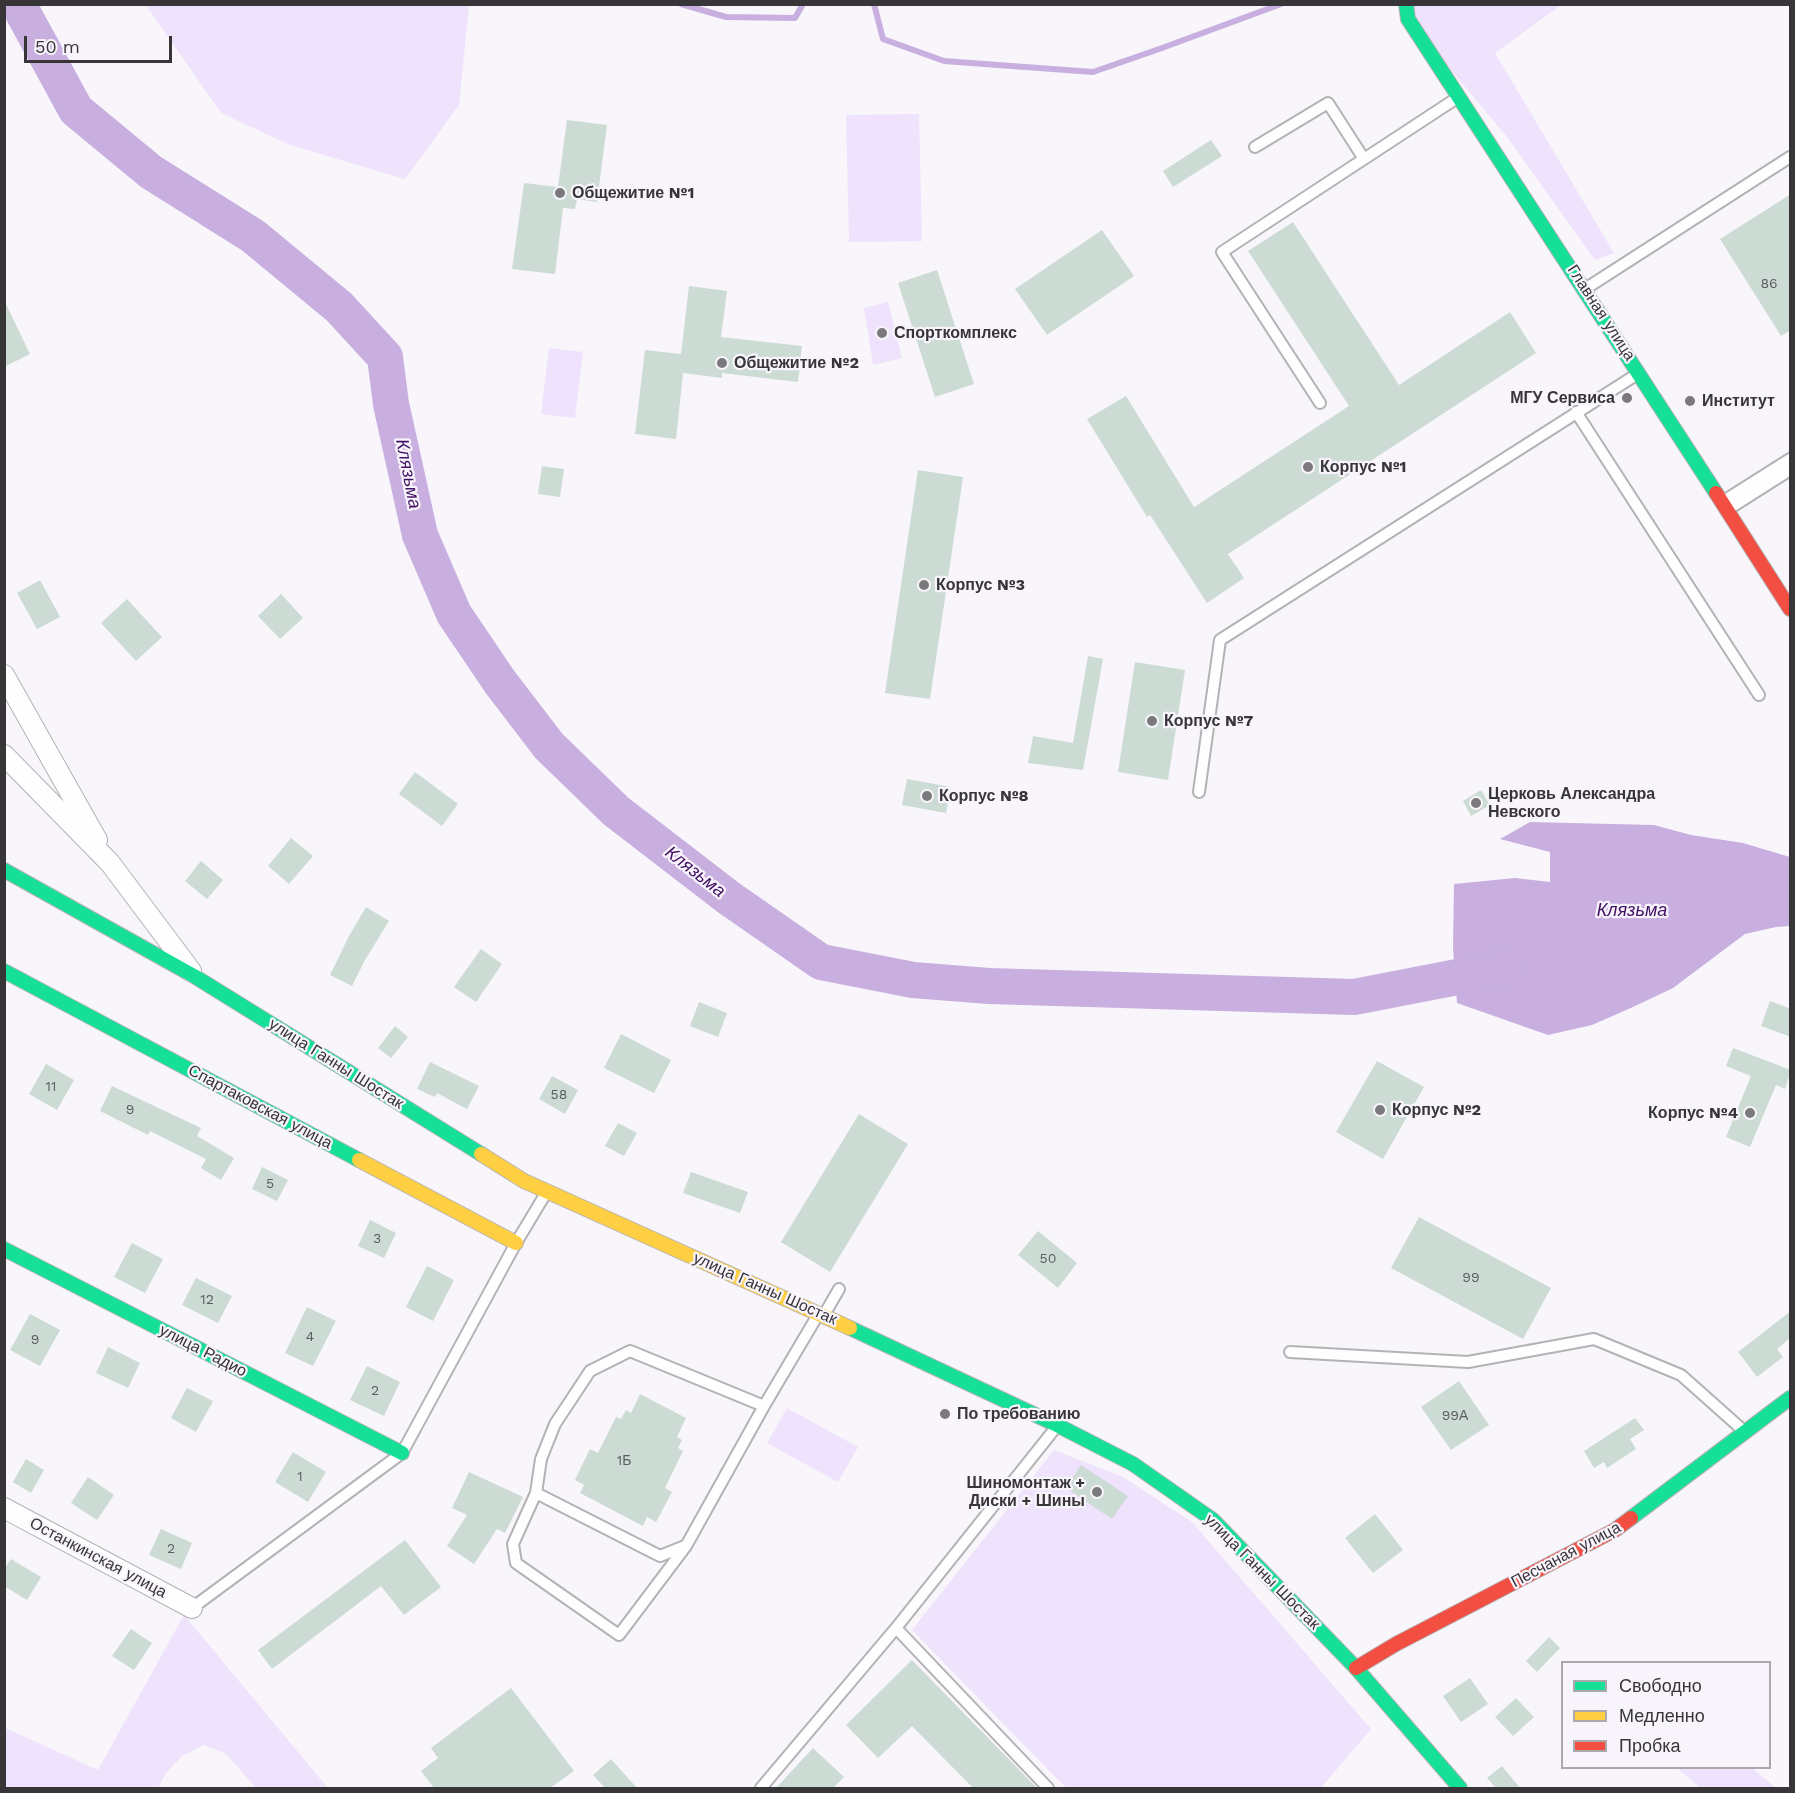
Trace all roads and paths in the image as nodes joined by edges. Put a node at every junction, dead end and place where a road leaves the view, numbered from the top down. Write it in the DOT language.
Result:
graph roads {
  1 [pos="1406,4"];
  2 [pos="1459,97"];
  3 [pos="1255,147"];
  4 [pos="1791,157"];
  5 [pos="1364,159"];
  6 [pos="1585,289"];
  7 [pos="1639,373"];
  8 [pos="1320,403"];
  9 [pos="1576,412"];
  10 [pos="1791,459"];
  11 [pos="1791,471"];
  12 [pos="1724,506"];
  13 [pos="1791,609"];
  14 [pos="4,675"];
  15 [pos="1760,695"];
  16 [pos="4,755"];
  17 [pos="1198,792"];
  18 [pos="110,863"];
  19 [pos="4,870"];
  20 [pos="4,971"];
  21 [pos="194,976"];
  22 [pos="547,1191"];
  23 [pos="516,1243"];
  24 [pos="4,1249"];
  25 [pos="839,1289"];
  26 [pos="822,1314"];
  27 [pos="1290,1352"];
  28 [pos="1791,1398"];
  29 [pos="764,1406"];
  30 [pos="1057,1425"];
  31 [pos="1745,1432"];
  32 [pos="402,1453"];
  33 [pos="536,1493"];
  34 [pos="4,1508"];
  35 [pos="686,1546"];
  36 [pos="192,1608"];
  37 [pos="896,1628"];
  38 [pos="1356,1668"];
  39 [pos="761,1788"];
  40 [pos="1048,1788"];
  41 [pos="1460,1788"];
  1 -- 2 [label="main road, Главная улица"];
  2 -- 5 [label="lane"];
  2 -- 6 [label="main road, Главная улица"];
  3 -- 5 [label="lane"];
  4 -- 6 [label="lane"];
  5 -- 8 [label="lane"];
  6 -- 7 [label="main road, Главная улица"];
  7 -- 9 [label="lane"];
  7 -- 12 [label="main road, Главная улица"];
  9 -- 15 [label="lane"];
  9 -- 17 [label="lane"];
  10 -- 12 [label="lane"];
  11 -- 12 [label="lane"];
  12 -- 13 [label="main road, Главная улица"];
  14 -- 18 [label="street"];
  16 -- 18 [label="street"];
  18 -- 21 [label="street"];
  19 -- 21 [label="main road, улица Ганны Шостак"];
  20 -- 23 [label="main road, Спартаковская улица"];
  21 -- 22 [label="main road, улица Ганны Шостак"];
  22 -- 23 [label="lane"];
  22 -- 26 [label="main road, улица Ганны Шостак"];
  23 -- 32 [label="lane"];
  24 -- 32 [label="main road, улица Радио"];
  25 -- 26 [label="lane"];
  26 -- 29 [label="lane"];
  26 -- 30 [label="main road, улица Ганны Шостак"];
  27 -- 31 [label="lane"];
  28 -- 31 [label="main road, Песчаная улица"];
  29 -- 33 [label="lane"];
  29 -- 35 [label="lane"];
  30 -- 37 [label="lane"];
  30 -- 38 [label="main road, улица Ганны Шостак"];
  31 -- 38 [label="main road, Песчаная улица"];
  32 -- 36 [label="lane"];
  33 -- 35 [label="lane"];
  33 -- 35 [label="lane"];
  34 -- 36 [label="street, Останкинская улица"];
  37 -- 39 [label="lane"];
  37 -- 40 [label="lane"];
  38 -- 41 [label="main road, улица Ганны Шостак"];
}
